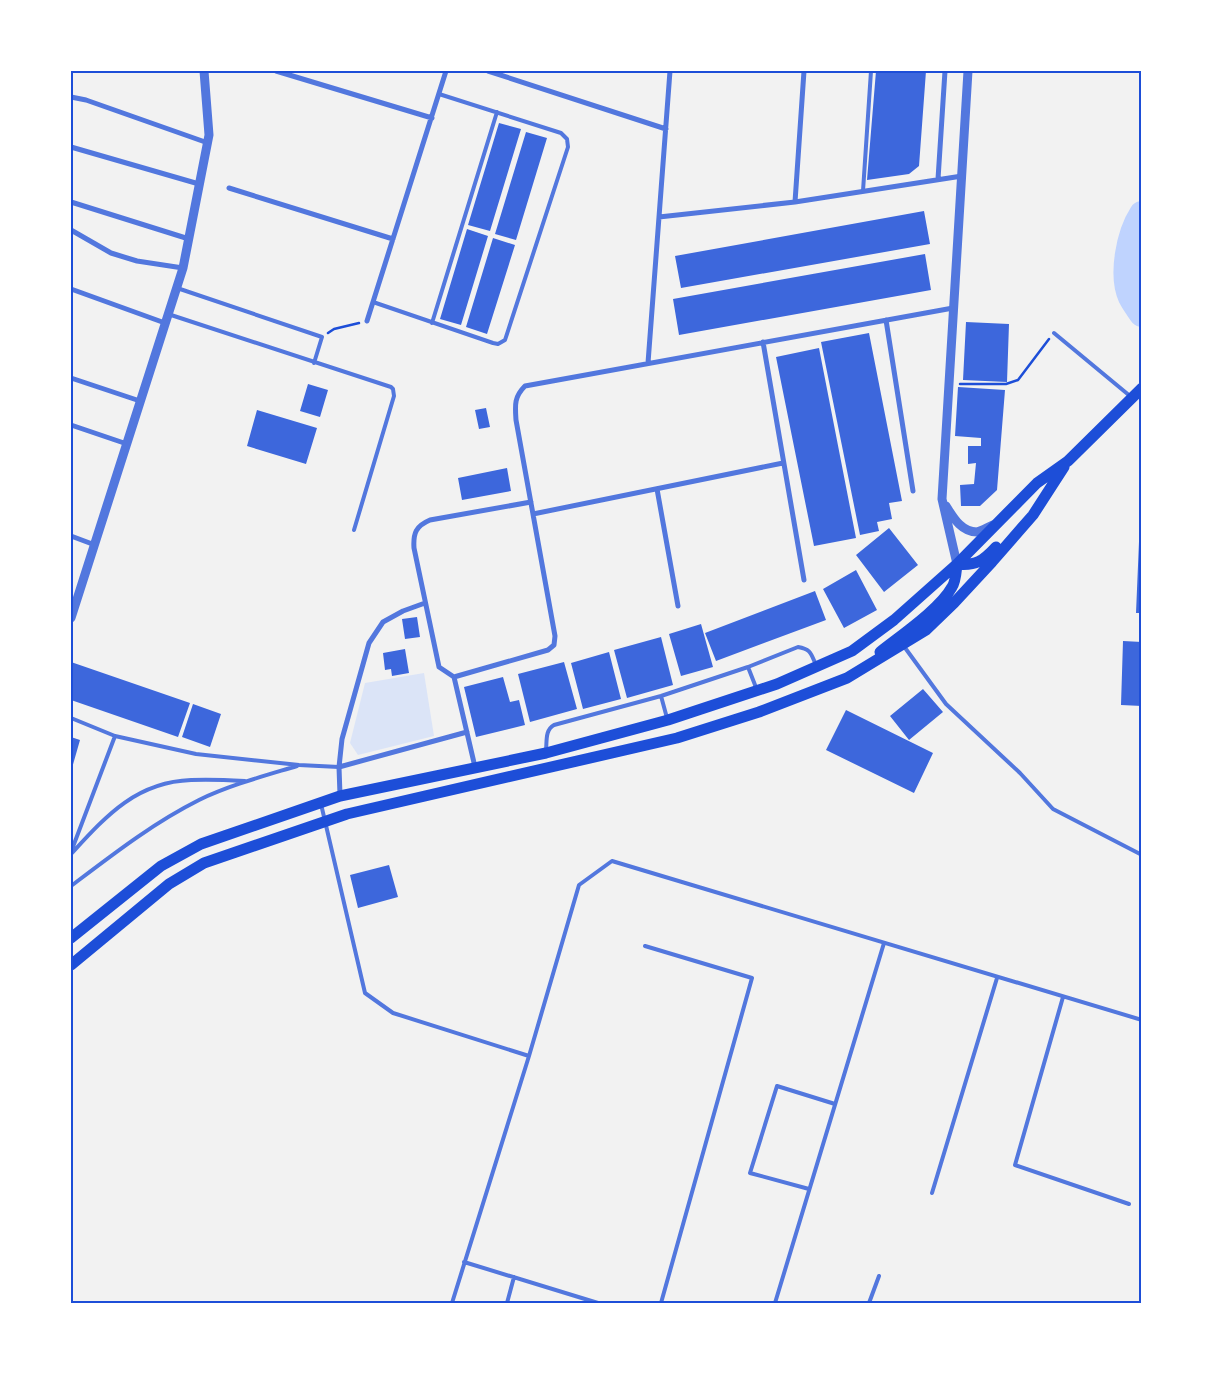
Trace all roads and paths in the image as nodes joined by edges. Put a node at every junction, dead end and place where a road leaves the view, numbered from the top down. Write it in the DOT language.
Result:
graph roads {
  1 [pos="204,71"];
  2 [pos="276,71"];
  3 [pos="446,71"];
  4 [pos="488,71"];
  5 [pos="670,71"];
  6 [pos="804,71"];
  7 [pos="871,71"];
  8 [pos="945,71"];
  9 [pos="968,71"];
  10 [pos="439,94"];
  11 [pos="71,97"];
  12 [pos="497,112"];
  13 [pos="432,118"];
  14 [pos="666,128"];
  15 [pos="208,143"];
  16 [pos="71,147"];
  17 [pos="962,176"];
  18 [pos="938,179"];
  19 [pos="200,184"];
  20 [pos="229,188"];
  21 [pos="863,191"];
  22 [pos="71,202"];
  23 [pos="795,202"];
  24 [pos="659,217"];
  25 [pos="71,230"];
  26 [pos="188,239"];
  27 [pos="393,239"];
  28 [pos="183,268"];
  29 [pos="177,288"];
  30 [pos="71,289"];
  31 [pos="373,302"];
  32 [pos="953,308"];
  33 [pos="167,319"];
  34 [pos="886,320"];
  35 [pos="367,321"];
  36 [pos="432,323"];
  37 [pos="1054,333"];
  38 [pos="322,337"];
  39 [pos="763,342"];
  40 [pos="314,363"];
  41 [pos="648,363"];
  42 [pos="71,378"];
  43 [pos="949,384"];
  44 [pos="1142,388"];
  45 [pos="1132,398"];
  46 [pos="140,401"];
  47 [pos="71,425"];
  48 [pos="127,444"];
  49 [pos="1068,461"];
  50 [pos="784,463"];
  51 [pos="657,489"];
  52 [pos="913,491"];
  53 [pos="942,499"];
  54 [pos="531,502"];
  55 [pos="533,514"];
  56 [pos="1033,515"];
  57 [pos="998,523"];
  58 [pos="354,530"];
  59 [pos="71,536"];
  60 [pos="95,545"];
  61 [pos="957,564"];
  62 [pos="804,580"];
  63 [pos="425,603"];
  64 [pos="678,606"];
  65 [pos="72,616"];
  66 [pos="903,645"];
  67 [pos="748,666"];
  68 [pos="817,666"];
  69 [pos="454,676"];
  70 [pos="847,678"];
  71 [pos="757,691"];
  72 [pos="661,696"];
  73 [pos="71,718"];
  74 [pos="668,720"];
  75 [pos="467,732"];
  76 [pos="115,736"];
  77 [pos="546,753"];
  78 [pos="300,765"];
  79 [pos="339,767"];
  80 [pos="475,767"];
  81 [pos="248,781"];
  82 [pos="340,796"];
  83 [pos="321,801"];
  84 [pos="325,820"];
  85 [pos="71,853"];
  86 [pos="1142,855"];
  87 [pos="71,886"];
  88 [pos="71,938"];
  89 [pos="884,943"];
  90 [pos="645,946"];
  91 [pos="71,965"];
  92 [pos="997,978"];
  93 [pos="1063,997"];
  94 [pos="1142,1020"];
  95 [pos="529,1056"];
  96 [pos="835,1104"];
  97 [pos="809,1190"];
  98 [pos="932,1193"];
  99 [pos="1130,1204"];
  100 [pos="464,1262"];
  101 [pos="879,1276"];
  102 [pos="514,1277"];
  103 [pos="452,1303"];
  104 [pos="507,1303"];
  105 [pos="598,1303"];
  106 [pos="661,1303"];
  107 [pos="774,1303"];
  108 [pos="869,1303"];
  1 -- 15 [label="street"];
  2 -- 13 [label="street"];
  3 -- 10 [label="street"];
  4 -- 14 [label="street"];
  5 -- 14 [label="street"];
  6 -- 23 [label="street"];
  7 -- 21 [label="lane"];
  8 -- 18 [label="street"];
  9 -- 17 [label="street"];
  10 -- 12 [label="lane"];
  10 -- 13 [label="street"];
  11 -- 15 [label="street"];
  12 -- 36 [label="lane"];
  12 -- 36 [label="lane"];
  13 -- 27 [label="street"];
  14 -- 24 [label="street"];
  15 -- 19 [label="street"];
  16 -- 19 [label="street"];
  17 -- 18 [label="street"];
  17 -- 32 [label="street"];
  18 -- 21 [label="street"];
  19 -- 26 [label="street"];
  20 -- 27 [label="street"];
  21 -- 23 [label="street"];
  22 -- 26 [label="street"];
  23 -- 24 [label="street"];
  24 -- 41 [label="street"];
  25 -- 28 [label="street"];
  26 -- 28 [label="street"];
  27 -- 31 [label="street"];
  28 -- 29 [label="street"];
  29 -- 33 [label="street"];
  29 -- 38 [label="lane"];
  30 -- 33 [label="street"];
  31 -- 35 [label="street"];
  31 -- 36 [label="lane"];
  32 -- 34 [label="street"];
  32 -- 43 [label="street"];
  33 -- 40 [label="lane"];
  33 -- 46 [label="street"];
  34 -- 39 [label="street"];
  34 -- 52 [label="street"];
  35 -- 38 [label="path"];
  37 -- 43 [label="path"];
  37 -- 45 [label="lane"];
  38 -- 40 [label="lane"];
  39 -- 41 [label="street"];
  39 -- 50 [label="street"];
  40 -- 58 [label="lane"];
  41 -- 54 [label="street"];
  42 -- 46 [label="street"];
  43 -- 53 [label="street"];
  44 -- 45 [label="highway"];
  45 -- 49 [label="highway"];
  46 -- 48 [label="street"];
  47 -- 48 [label="street"];
  48 -- 60 [label="street"];
  49 -- 56 [label="highway"];
  49 -- 57 [label="highway"];
  50 -- 51 [label="street"];
  50 -- 62 [label="street"];
  51 -- 55 [label="street"];
  51 -- 64 [label="street"];
  53 -- 57 [label="street"];
  53 -- 61 [label="street"];
  54 -- 55 [label="street"];
  54 -- 63 [label="street"];
  55 -- 69 [label="street"];
  56 -- 61 [label="highway"];
  56 -- 66 [label="highway"];
  57 -- 61 [label="highway"];
  59 -- 60 [label="street"];
  60 -- 65 [label="street"];
  61 -- 68 [label="highway"];
  61 -- 70 [label="highway"];
  63 -- 69 [label="street"];
  63 -- 79 [label="street"];
  66 -- 70 [label="highway"];
  66 -- 86 [label="lane"];
  67 -- 68 [label="lane"];
  67 -- 71 [label="lane"];
  67 -- 72 [label="lane"];
  68 -- 71 [label="highway"];
  69 -- 75 [label="street"];
  70 -- 84 [label="highway"];
  71 -- 74 [label="highway"];
  72 -- 74 [label="lane"];
  72 -- 77 [label="lane"];
  73 -- 76 [label="lane"];
  74 -- 77 [label="highway"];
  75 -- 79 [label="street"];
  75 -- 80 [label="street"];
  76 -- 78 [label="lane"];
  76 -- 85 [label="lane"];
  77 -- 80 [label="highway"];
  78 -- 79 [label="lane"];
  78 -- 81 [label="lane"];
  79 -- 82 [label="street"];
  80 -- 82 [label="highway"];
  81 -- 85 [label="lane"];
  81 -- 87 [label="lane"];
  82 -- 83 [label="highway"];
  83 -- 84 [label="lane"];
  83 -- 88 [label="highway"];
  84 -- 91 [label="highway"];
  84 -- 95 [label="lane"];
  89 -- 92 [label="lane"];
  89 -- 95 [label="lane"];
  89 -- 96 [label="lane"];
  90 -- 106 [label="lane"];
  92 -- 93 [label="lane"];
  92 -- 98 [label="lane"];
  93 -- 94 [label="lane"];
  93 -- 99 [label="lane"];
  95 -- 100 [label="lane"];
  96 -- 97 [label="lane"];
  96 -- 97 [label="lane"];
  97 -- 107 [label="lane"];
  100 -- 102 [label="lane"];
  100 -- 103 [label="lane"];
  101 -- 108 [label="lane"];
  102 -- 104 [label="lane"];
  102 -- 105 [label="lane"];
}
